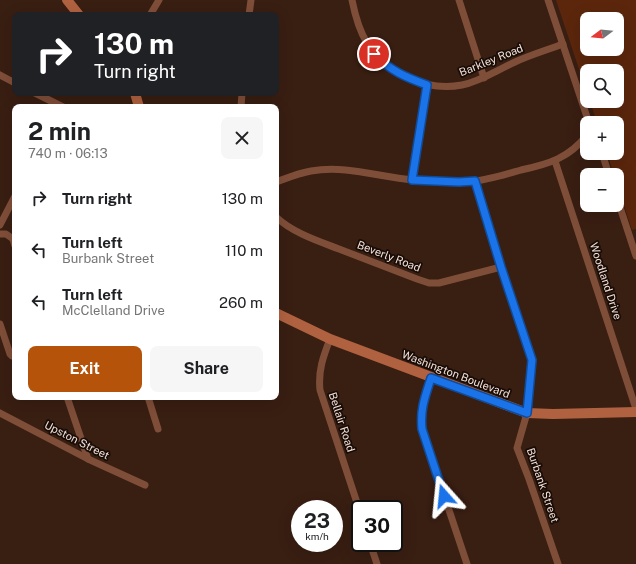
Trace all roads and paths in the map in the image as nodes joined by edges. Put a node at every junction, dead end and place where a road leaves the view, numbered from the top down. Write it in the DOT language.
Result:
graph roads {
  1 [pos="67,0"];
  2 [pos="159,0"];
  3 [pos="251,0"];
  4 [pos="352,0"];
  5 [pos="459,0"];
  6 [pos="548,0"];
  7 [pos="77,12"];
  8 [pos="152,12"];
  9 [pos="249,12"];
  10 [pos="563,44"];
  11 [pos="0,75"];
  12 [pos="484,78"];
  13 [pos="12,81"];
  14 [pos="427,85"];
  15 [pos="41,96"];
  16 [pos="55,104"];
  17 [pos="587,116"];
  18 [pos="580,142"];
  19 [pos="555,161"];
  20 [pos="412,180"];
  21 [pos="279,181"];
  22 [pos="475,181"];
  23 [pos="12,202"];
  24 [pos="622,212"];
  25 [pos="279,220"];
  26 [pos="0,225"];
  27 [pos="0,234"];
  28 [pos="12,238"];
  29 [pos="636,256"];
  30 [pos="501,267"];
  31 [pos="279,314"];
  32 [pos="0,324"];
  33 [pos="330,339"];
  34 [pos="12,356"];
  35 [pos="431,378"];
  36 [pos="68,400"];
  37 [pos="149,400"];
  38 [pos="636,409"];
  39 [pos="636,412"];
  40 [pos="0,413"];
  41 [pos="527,413"];
  42 [pos="158,429"];
  43 [pos="88,459"];
  44 [pos="145,485"];
  45 [pos="356,500"];
  46 [pos="373,552"];
  47 [pos="377,564"];
  48 [pos="467,564"];
  49 [pos="558,564"];
  1 -- 7 [label="street"];
  2 -- 8 [label="street"];
  3 -- 9 [label="street"];
  4 -- 14 [label="street, Barkley Road"];
  5 -- 12 [label="street"];
  6 -- 10 [label="street"];
  10 -- 12 [label="street, Barkley Road"];
  10 -- 17 [label="street"];
  11 -- 13 [label="street"];
  12 -- 14 [label="street, Barkley Road"];
  14 -- 20 [label="street"];
  15 -- 16 [label="street"];
  18 -- 19 [label="street"];
  19 -- 22 [label="street"];
  19 -- 38 [label="street, Woodland Drive"];
  20 -- 21 [label="street"];
  20 -- 22 [label="street"];
  22 -- 30 [label="street, Burbank Street"];
  23 -- 26 [label="street"];
  24 -- 29 [label="street"];
  25 -- 30 [label="street, Beverly Road"];
  27 -- 28 [label="street"];
  30 -- 41 [label="street, Burbank Street"];
  31 -- 33 [label="street, Washington Boulevard"];
  32 -- 34 [label="street"];
  33 -- 35 [label="street, Washington Boulevard"];
  33 -- 45 [label="street, Bellair Road"];
  35 -- 41 [label="street, Washington Boulevard"];
  35 -- 48 [label="street"];
  36 -- 43 [label="street"];
  37 -- 42 [label="street"];
  39 -- 41 [label="street, Washington Boulevard"];
  40 -- 43 [label="street, Upston Street"];
  41 -- 49 [label="street, Burbank Street"];
  43 -- 44 [label="street, Upston Street"];
  46 -- 47 [label="street"];
}
